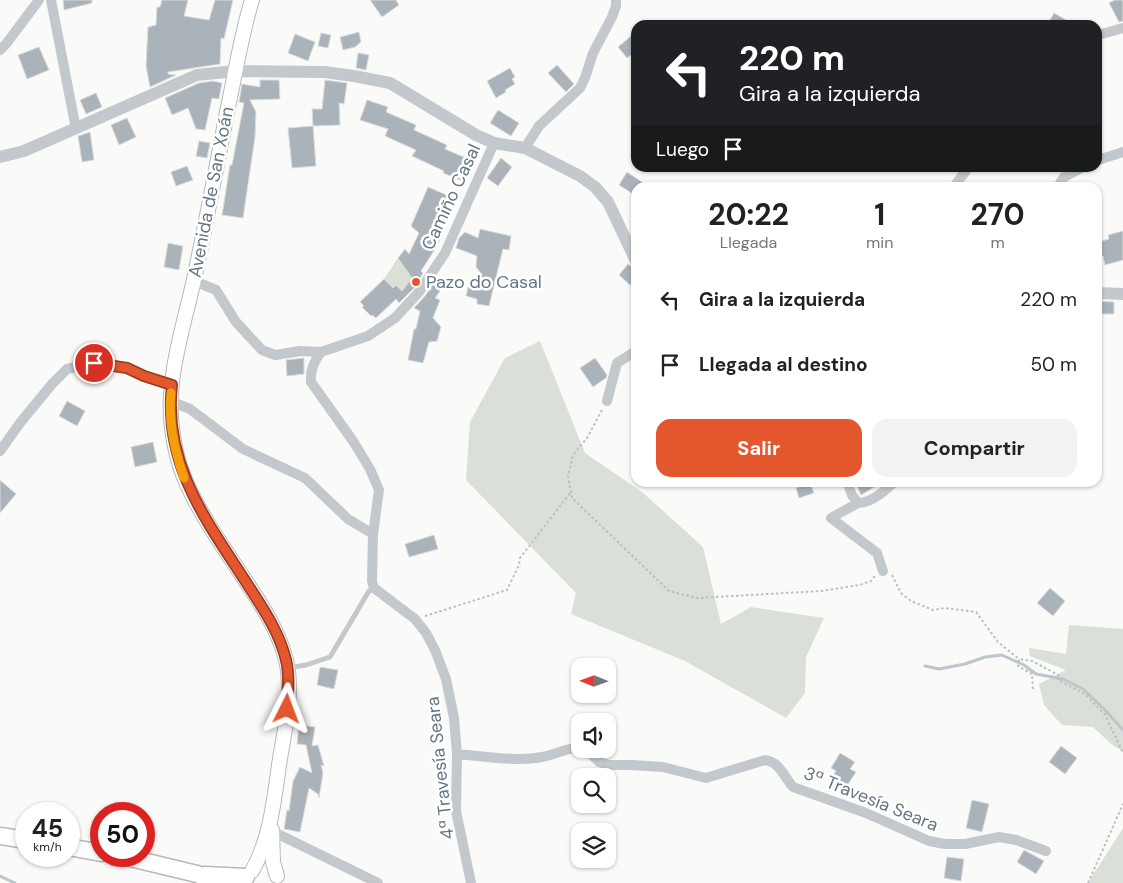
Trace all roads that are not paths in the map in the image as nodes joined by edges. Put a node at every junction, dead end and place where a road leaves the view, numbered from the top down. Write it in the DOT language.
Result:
graph roads {
  1 [pos="39,0"];
  2 [pos="52,0"];
  3 [pos="252,0"];
  4 [pos="616,0"];
  5 [pos="1123,28"];
  6 [pos="1102,34"];
  7 [pos="0,50"];
  8 [pos="235,71"];
  9 [pos="76,129"];
  10 [pos="494,143"];
  11 [pos="525,148"];
  12 [pos="1123,152"];
  13 [pos="0,158"];
  14 [pos="1102,159"];
  15 [pos="1073,172"];
  16 [pos="1061,182"];
  17 [pos="631,250"];
  18 [pos="194,281"];
  19 [pos="1102,293"];
  20 [pos="1123,294"];
  21 [pos="321,352"];
  22 [pos="631,354"];
  23 [pos="172,385"];
  24 [pos="170,401"];
  25 [pos="607,401"];
  26 [pos="0,452"];
  27 [pos="849,487"];
  28 [pos="887,487"];
  29 [pos="858,503"];
  30 [pos="373,534"];
  31 [pos="883,571"];
  32 [pos="374,588"];
  33 [pos="287,668"];
  34 [pos="571,749"];
  35 [pos="457,754"];
  36 [pos="595,758"];
  37 [pos="274,801"];
  38 [pos="272,830"];
  39 [pos="0,836"];
  40 [pos="15,838"];
  41 [pos="1046,851"];
  42 [pos="155,864"];
  43 [pos="198,874"];
  44 [pos="247,877"];
  45 [pos="278,879"];
  46 [pos="218,883"];
  47 [pos="378,883"];
  48 [pos="471,883"];
  1 -- 7 [label="street"];
  2 -- 9 [label="street"];
  3 -- 8 [label="main road, Avenida de San Xoán"];
  4 -- 11 [label="street"];
  5 -- 6 [label="street"];
  8 -- 9 [label="street"];
  8 -- 10 [label="street"];
  8 -- 18 [label="main road, Avenida de San Xoán"];
  9 -- 13 [label="street"];
  10 -- 11 [label="street"];
  10 -- 21 [label="street, Camiño Casal"];
  11 -- 17 [label="street"];
  12 -- 14 [label="street"];
  15 -- 16 [label="street"];
  18 -- 21 [label="street, Camiño Casal"];
  18 -- 23 [label="main road, Avenida de San Xoán"];
  19 -- 20 [label="street"];
  21 -- 30 [label="street"];
  22 -- 25 [label="street"];
  23 -- 24 [label="main road, Avenida de San Xoán"];
  23 -- 26 [label="street"];
  24 -- 30 [label="street"];
  24 -- 33 [label="main road, Avenida de San Xoán"];
  27 -- 29 [label="street"];
  28 -- 29 [label="street"];
  29 -- 31 [label="street"];
  30 -- 32 [label="street"];
  32 -- 33 [label="lane"];
  32 -- 35 [label="street, 4ª Travesía Seara"];
  33 -- 37 [label="main road, Avenida de San Xoán"];
  34 -- 35 [label="street, 3ª Travesía Seara"];
  35 -- 48 [label="street, 4ª Travesía Seara"];
  36 -- 41 [label="street, 3ª Travesía Seara"];
  37 -- 38 [label="main road"];
  37 -- 44 [label="main road"];
  38 -- 45 [label="main road"];
  38 -- 47 [label="street"];
  39 -- 40 [label="highway"];
  42 -- 43 [label="highway"];
  43 -- 44 [label="highway"];
  43 -- 46 [label="highway"];
  44 -- 45 [label="main road"];
}
